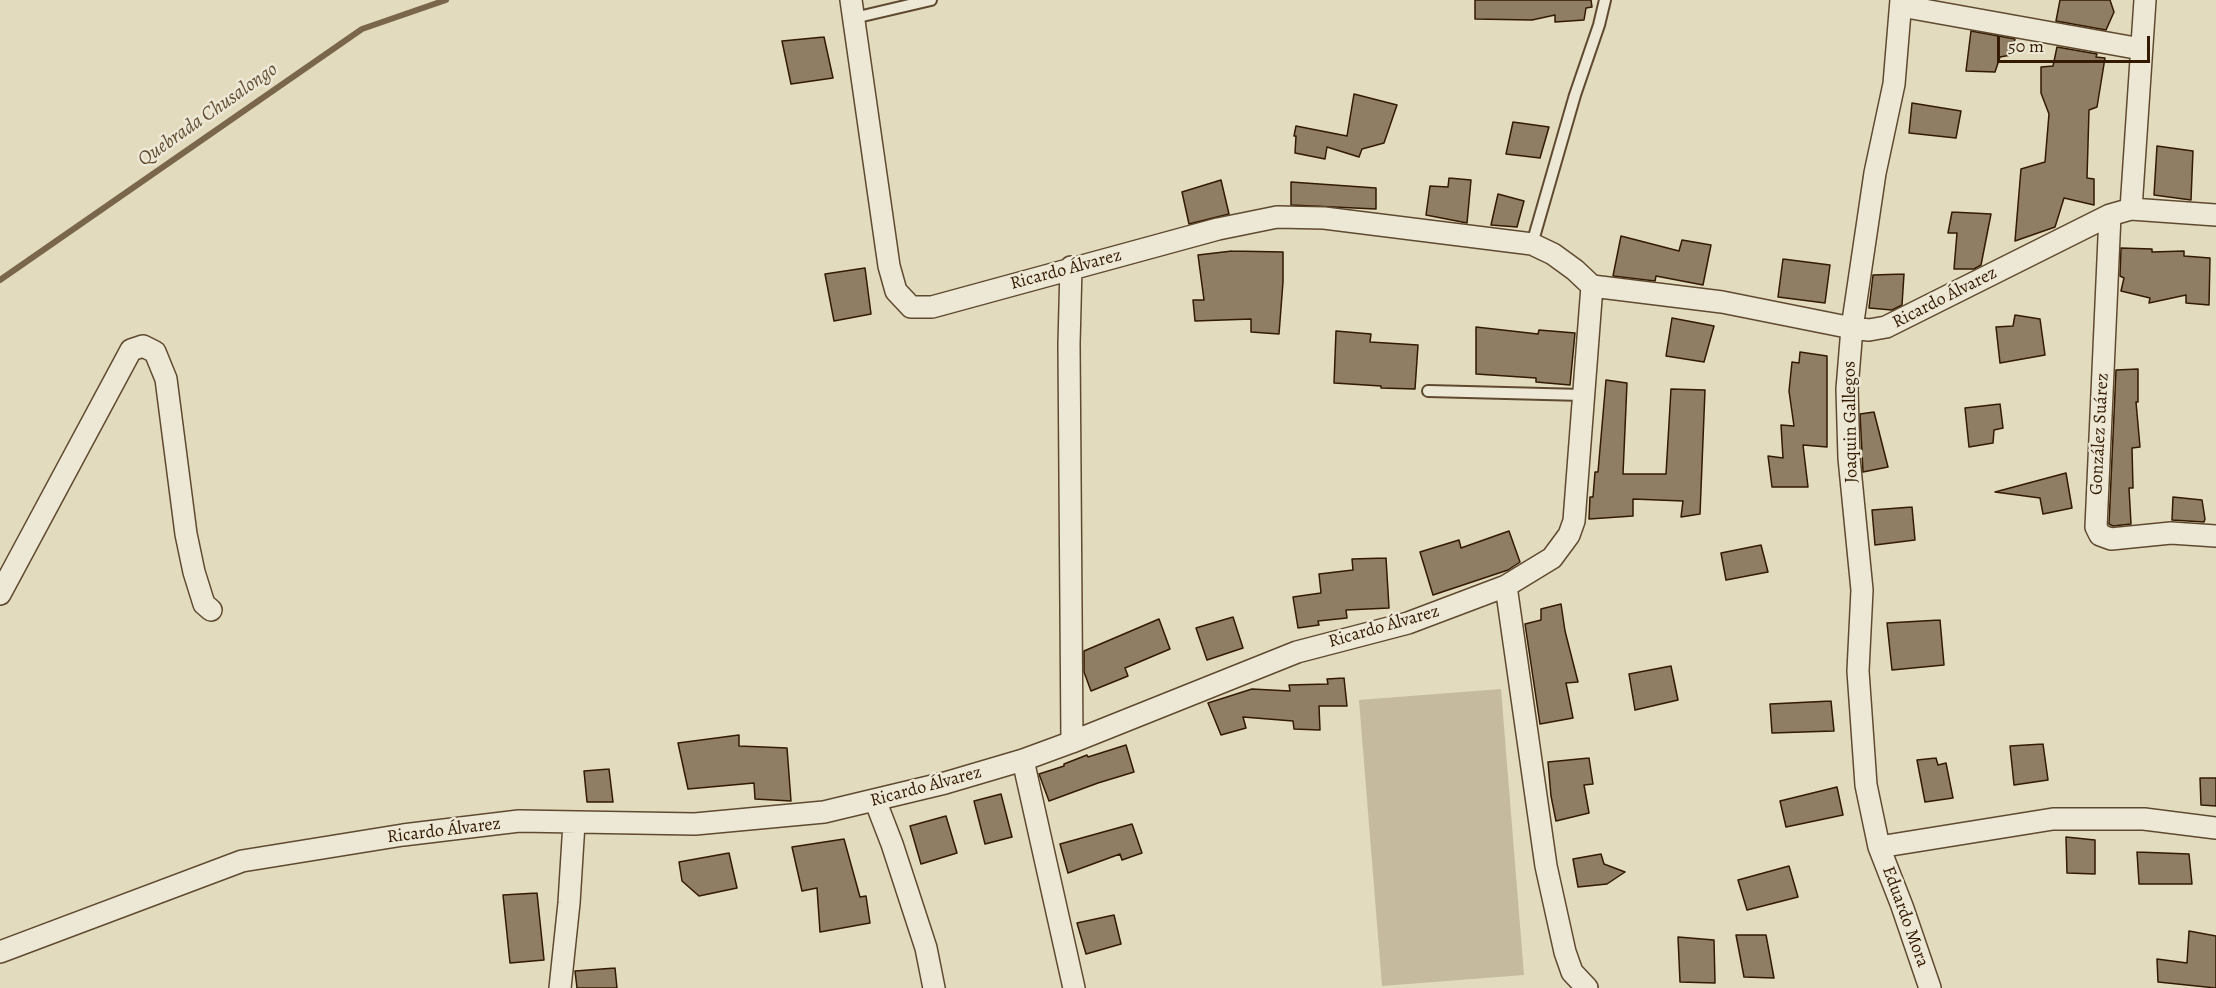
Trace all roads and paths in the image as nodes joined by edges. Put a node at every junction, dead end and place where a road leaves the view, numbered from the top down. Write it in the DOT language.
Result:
graph roads {
  1 [pos="931,0"];
  2 [pos="1605,0"];
  3 [pos="2145,0"];
  4 [pos="1901,3"];
  5 [pos="853,9"];
  6 [pos="2141,49"];
  7 [pos="2131,209"];
  8 [pos="2110,215"];
  9 [pos="2216,215"];
  10 [pos="1532,244"];
  11 [pos="1071,267"];
  12 [pos="1592,286"];
  13 [pos="1852,328"];
  14 [pos="1428,391"];
  15 [pos="1583,395"];
  16 [pos="2216,536"];
  17 [pos="1506,586"];
  18 [pos="0,594"];
  19 [pos="210,610"];
  20 [pos="1072,741"];
  21 [pos="1023,760"];
  22 [pos="875,800"];
  23 [pos="574,823"];
  24 [pos="2216,828"];
  25 [pos="1879,847"];
  26 [pos="0,952"];
  27 [pos="557,987"];
  28 [pos="934,988"];
  29 [pos="1074,988"];
  30 [pos="1587,988"];
  31 [pos="1930,988"];
  1 -- 5 [label="lane"];
  2 -- 10 [label="lane"];
  3 -- 6 [label="street"];
  4 -- 6 [label="street"];
  4 -- 13 [label="street, Joaquin Gallegos"];
  5 -- 11 [label="street, Ricardo Álvarez"];
  6 -- 7 [label="street"];
  7 -- 8 [label="street, Ricardo Álvarez"];
  7 -- 9 [label="street, Ricardo Álvarez"];
  8 -- 13 [label="street, Ricardo Álvarez"];
  8 -- 16 [label="street, González Suárez"];
  10 -- 11 [label="street, Ricardo Álvarez"];
  10 -- 12 [label="street, Ricardo Álvarez"];
  11 -- 20 [label="street"];
  12 -- 13 [label="street, Ricardo Álvarez"];
  12 -- 15 [label="street, Ricardo Álvarez"];
  13 -- 25 [label="street, Joaquin Gallegos"];
  14 -- 15 [label="lane"];
  15 -- 17 [label="street, Ricardo Álvarez"];
  17 -- 20 [label="street, Ricardo Álvarez"];
  17 -- 30 [label="street"];
  18 -- 19 [label="street"];
  20 -- 21 [label="street, Ricardo Álvarez"];
  21 -- 22 [label="street, Ricardo Álvarez"];
  21 -- 29 [label="street"];
  22 -- 23 [label="street, Ricardo Álvarez"];
  22 -- 28 [label="street"];
  23 -- 26 [label="street, Ricardo Álvarez"];
  23 -- 27 [label="street"];
  24 -- 25 [label="street"];
  25 -- 31 [label="street, Eduardo Mora"];
}
